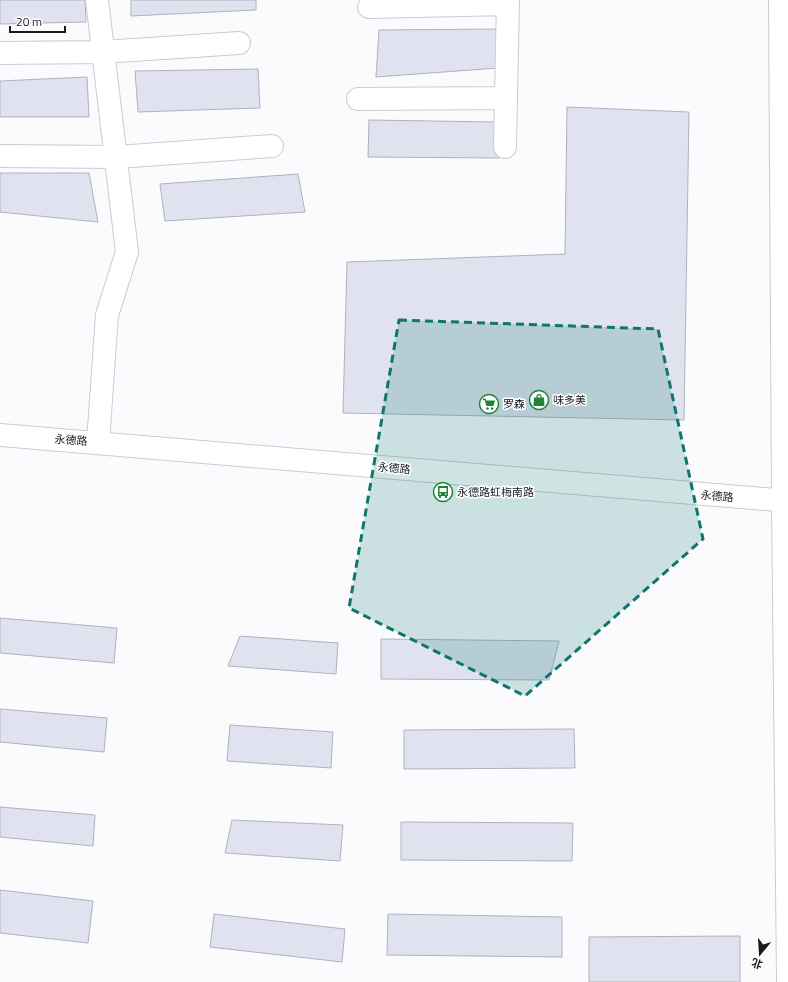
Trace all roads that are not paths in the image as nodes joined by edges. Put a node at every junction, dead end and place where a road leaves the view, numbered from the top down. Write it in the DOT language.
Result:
graph roads {
  1 [pos="97,0"];
  2 [pos="780,0"];
  3 [pos="508,2"];
  4 [pos="369,7"];
  5 [pos="239,43"];
  6 [pos="103,52"];
  7 [pos="0,53"];
  8 [pos="506,98"];
  9 [pos="358,99"];
  10 [pos="272,146"];
  11 [pos="505,147"];
  12 [pos="0,156"];
  13 [pos="116,156"];
  14 [pos="0,435"];
  15 [pos="98,442"];
  16 [pos="785,501"];
  17 [pos="788,980"];
  1 -- 6 [label="street"];
  2 -- 16 [label="street"];
  3 -- 4 [label="street"];
  3 -- 8 [label="street"];
  5 -- 6 [label="street"];
  6 -- 7 [label="street"];
  6 -- 13 [label="street"];
  8 -- 9 [label="street"];
  8 -- 11 [label="street"];
  10 -- 13 [label="street"];
  12 -- 13 [label="street"];
  13 -- 15 [label="street"];
  14 -- 15 [label="street, 永德路"];
  15 -- 16 [label="street, 永德路"];
  16 -- 17 [label="street"];
}
